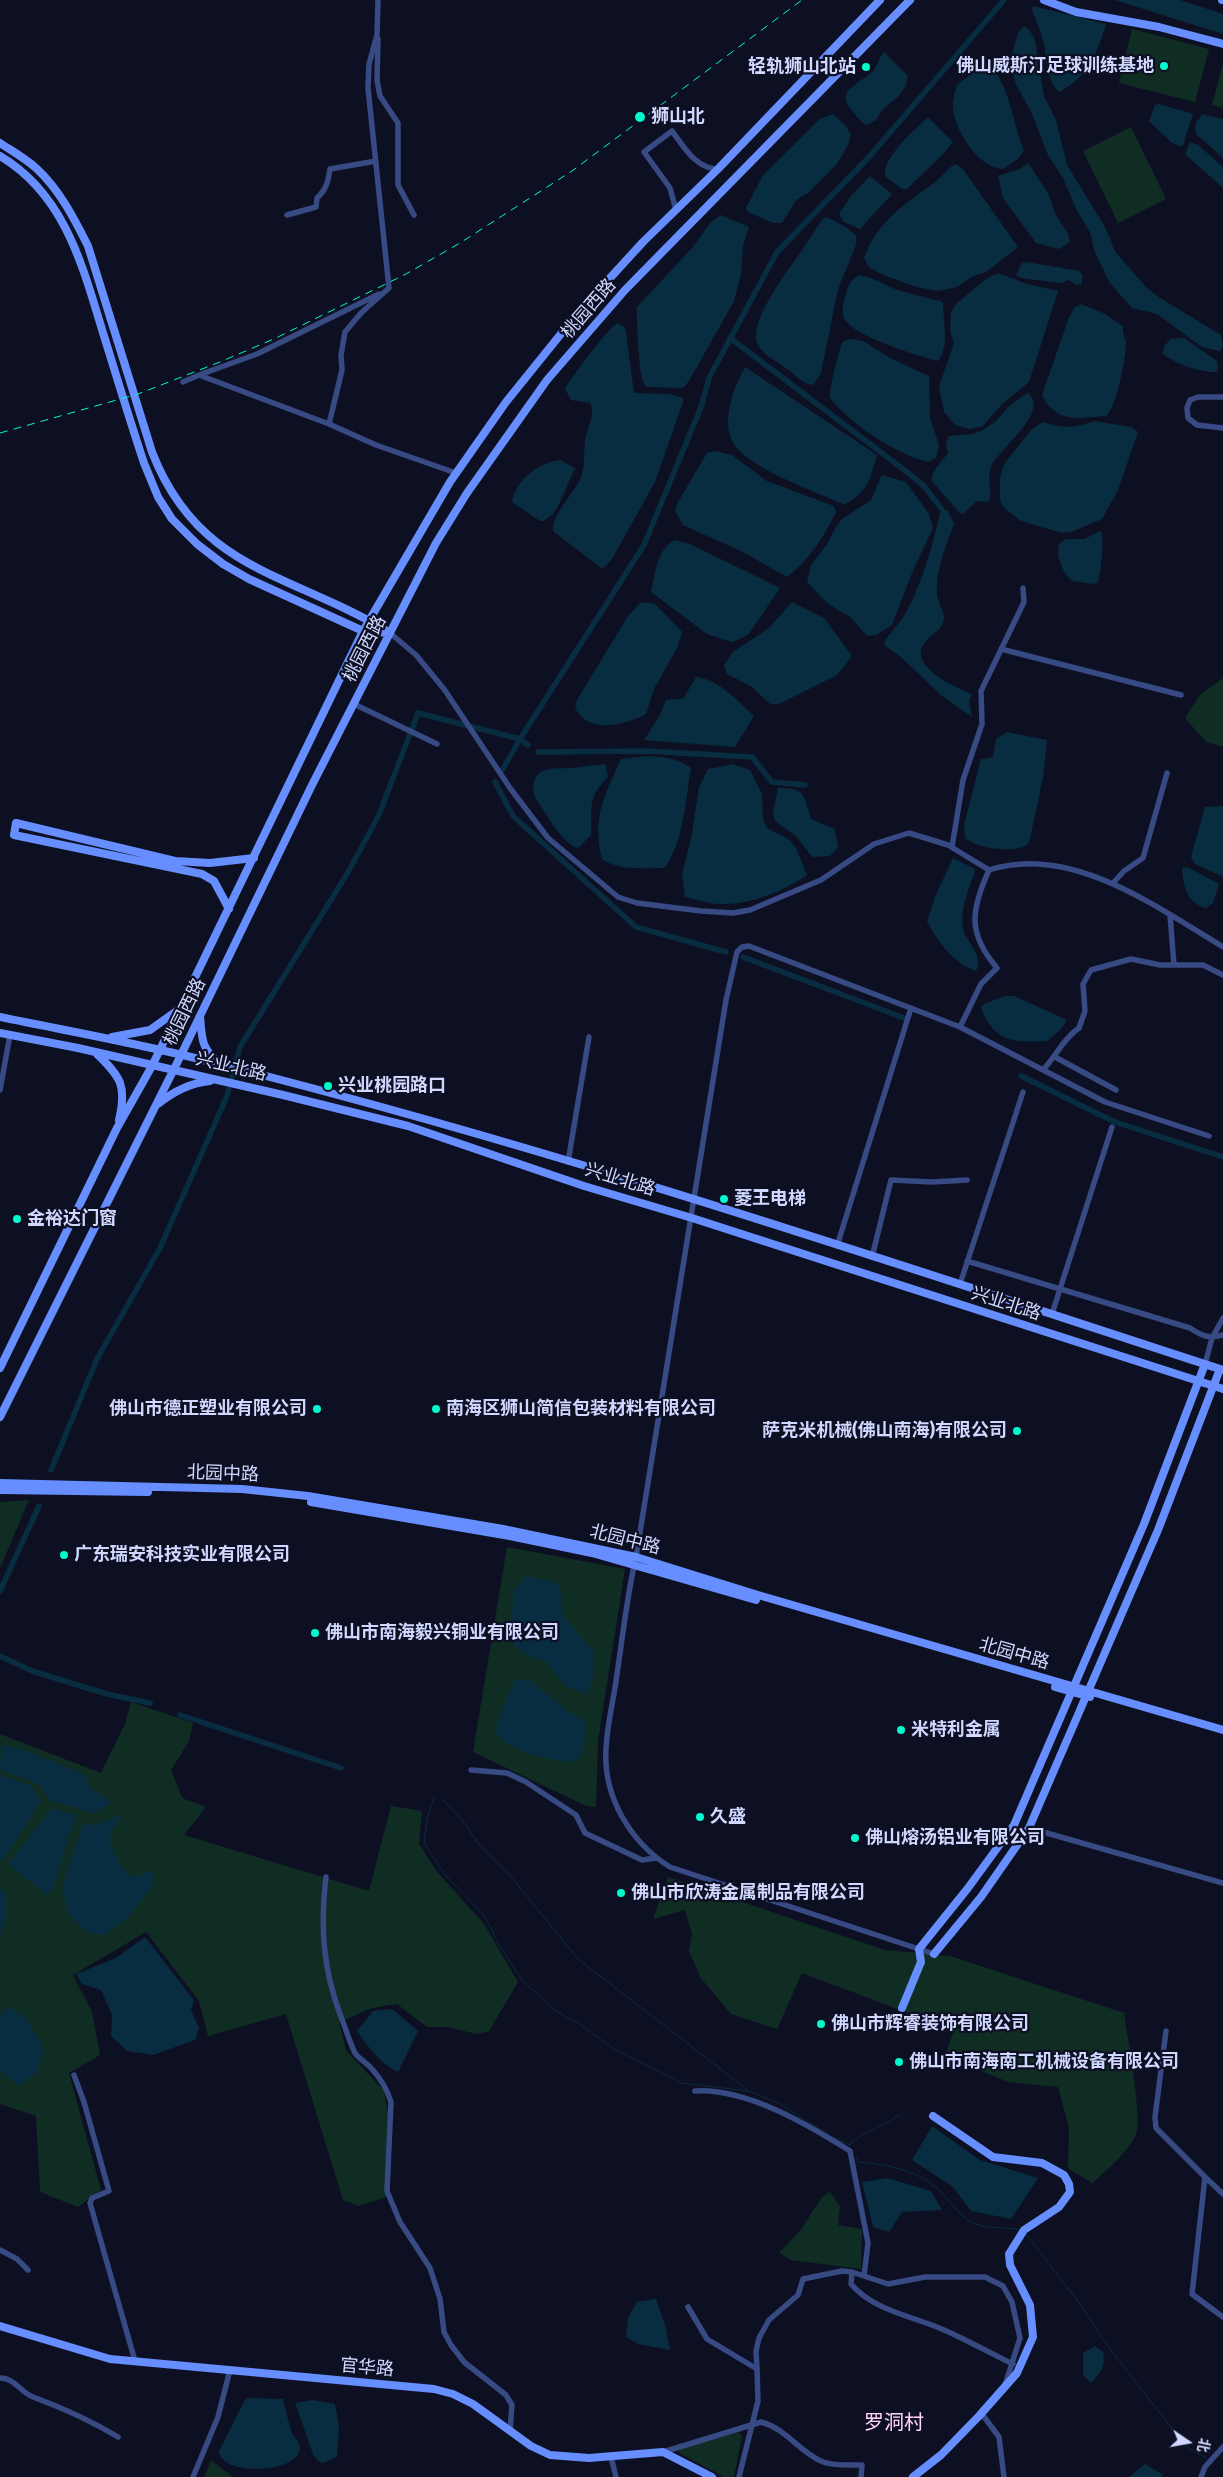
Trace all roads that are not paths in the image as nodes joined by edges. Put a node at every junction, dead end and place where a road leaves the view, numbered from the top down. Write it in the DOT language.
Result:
graph roads {
  1 [pos="378,0"];
  2 [pos="880,0"];
  3 [pos="910,0"];
  4 [pos="1044,0"];
  5 [pos="377,35"];
  6 [pos="1223,44"];
  7 [pos="0,142"];
  8 [pos="0,156"];
  9 [pos="376,161"];
  10 [pos="718,168"];
  11 [pos="676,210"];
  12 [pos="414,215"];
  13 [pos="287,216"];
  14 [pos="390,288"];
  15 [pos="199,375"];
  16 [pos="183,382"];
  17 [pos="1223,397"];
  18 [pos="329,424"];
  19 [pos="1223,428"];
  20 [pos="456,473"];
  21 [pos="255,567"];
  22 [pos="249,579"];
  23 [pos="1023,588"];
  24 [pos="369,620"];
  25 [pos="363,631"];
  26 [pos="390,633"];
  27 [pos="1001,648"];
  28 [pos="1181,695"];
  29 [pos="354,704"];
  30 [pos="437,744"];
  31 [pos="1168,774"];
  32 [pos="952,847"];
  33 [pos="254,858"];
  34 [pos="989,870"];
  35 [pos="1113,883"];
  36 [pos="229,909"];
  37 [pos="1170,914"];
  38 [pos="1223,947"];
  39 [pos="1174,965"];
  40 [pos="1223,975"];
  41 [pos="912,1008"];
  42 [pos="180,1009"];
  43 [pos="200,1016"];
  44 [pos="0,1017"];
  45 [pos="960,1028"];
  46 [pos="0,1033"];
  47 [pos="10,1035"];
  48 [pos="589,1037"];
  49 [pos="103,1038"];
  50 [pos="159,1050"];
  51 [pos="95,1052"];
  52 [pos="181,1055"];
  53 [pos="1055,1057"];
  54 [pos="221,1064"];
  55 [pos="152,1066"];
  56 [pos="173,1070"];
  57 [pos="1043,1070"];
  58 [pos="218,1080"];
  59 [pos="0,1090"];
  60 [pos="1116,1090"];
  61 [pos="1023,1092"];
  62 [pos="155,1107"];
  63 [pos="1112,1126"];
  64 [pos="117,1128"];
  65 [pos="1209,1136"];
  66 [pos="568,1162"];
  67 [pos="967,1180"];
  68 [pos="695,1201"];
  69 [pos="692,1218"];
  70 [pos="837,1246"];
  71 [pos="872,1257"];
  72 [pos="967,1261"];
  73 [pos="960,1284"];
  74 [pos="1060,1289"];
  75 [pos="1052,1314"];
  76 [pos="1223,1318"];
  77 [pos="1223,1335"];
  78 [pos="1212,1338"];
  79 [pos="1205,1364"];
  80 [pos="0,1368"];
  81 [pos="1222,1369"];
  82 [pos="1198,1382"];
  83 [pos="1213,1386"];
  84 [pos="1223,1389"];
  85 [pos="0,1417"];
  86 [pos="0,1478"];
  87 [pos="0,1484"];
  88 [pos="9,1484"];
  89 [pos="0,1490"];
  90 [pos="635,1561"];
  91 [pos="1073,1690"];
  92 [pos="1087,1694"];
  93 [pos="1223,1730"];
  94 [pos="1223,1735"];
  95 [pos="470,1770"];
  96 [pos="1029,1828"];
  97 [pos="656,1858"];
  98 [pos="326,1877"];
  99 [pos="1223,1883"];
  100 [pos="919,1949"];
  101 [pos="934,1954"];
  102 [pos="902,2008"];
  103 [pos="1166,2031"];
  104 [pos="74,2075"];
  105 [pos="695,2091"];
  106 [pos="933,2116"];
  107 [pos="1205,2177"];
  108 [pos="1223,2194"];
  109 [pos="0,2250"];
  110 [pos="28,2270"];
  111 [pos="852,2272"];
  112 [pos="864,2276"];
  113 [pos="688,2307"];
  114 [pos="1223,2317"];
  115 [pos="0,2326"];
  116 [pos="135,2361"];
  117 [pos="1013,2364"];
  118 [pos="756,2369"];
  119 [pos="230,2370"];
  120 [pos="0,2378"];
  121 [pos="1004,2388"];
  122 [pos="982,2414"];
  123 [pos="752,2425"];
  124 [pos="510,2431"];
  125 [pos="118,2437"];
  126 [pos="1223,2447"];
  127 [pos="663,2452"];
  128 [pos="611,2457"];
  129 [pos="193,2477"];
  130 [pos="616,2477"];
  131 [pos="712,2477"];
  132 [pos="739,2477"];
  133 [pos="861,2477"];
  134 [pos="913,2477"];
  135 [pos="1004,2477"];
  136 [pos="1201,2477"];
  1 -- 5 [label="street"];
  2 -- 10 [label="main road, 桃园西路"];
  3 -- 26 [label="main road, 桃园西路"];
  4 -- 6 [label="main road"];
  5 -- 9 [label="street"];
  5 -- 12 [label="street"];
  7 -- 21 [label="main road"];
  8 -- 22 [label="main road"];
  9 -- 13 [label="street"];
  9 -- 14 [label="street"];
  10 -- 11 [label="main road, 桃园西路"];
  10 -- 11 [label="street"];
  11 -- 20 [label="main road, 桃园西路"];
  14 -- 15 [label="street"];
  14 -- 18 [label="street"];
  15 -- 16 [label="street"];
  15 -- 18 [label="street"];
  17 -- 19 [label="street"];
  18 -- 20 [label="street"];
  20 -- 24 [label="main road, 桃园西路"];
  21 -- 22 [label="main road"];
  21 -- 24 [label="main road"];
  22 -- 25 [label="main road"];
  23 -- 27 [label="street"];
  24 -- 25 [label="main road, 桃园西路"];
  24 -- 26 [label="main road"];
  25 -- 26 [label="main road"];
  25 -- 33 [label="main road, 桃园西路"];
  26 -- 29 [label="main road, 桃园西路"];
  26 -- 32 [label="street"];
  27 -- 28 [label="street"];
  27 -- 32 [label="street"];
  29 -- 30 [label="street"];
  29 -- 43 [label="main road, 桃园西路"];
  31 -- 35 [label="street"];
  32 -- 34 [label="street"];
  33 -- 36 [label="main road, 桃园西路"];
  33 -- 36 [label="main road"];
  34 -- 35 [label="street"];
  34 -- 45 [label="street"];
  35 -- 37 [label="street"];
  36 -- 42 [label="main road, 桃园西路"];
  37 -- 38 [label="street"];
  37 -- 39 [label="street"];
  39 -- 40 [label="street"];
  39 -- 53 [label="street"];
  41 -- 45 [label="street"];
  41 -- 68 [label="street"];
  41 -- 70 [label="street"];
  42 -- 49 [label="main road"];
  42 -- 50 [label="main road, 桃园西路"];
  43 -- 52 [label="main road, 桃园西路"];
  43 -- 54 [label="main road"];
  44 -- 49 [label="main road, 兴业北路"];
  45 -- 57 [label="street"];
  46 -- 47 [label="main road, 兴业北路"];
  47 -- 51 [label="main road, 兴业北路"];
  47 -- 59 [label="street"];
  48 -- 66 [label="street"];
  49 -- 50 [label="main road, 兴业北路"];
  50 -- 52 [label="main road, 兴业北路"];
  50 -- 55 [label="main road, 桃园西路"];
  51 -- 55 [label="main road, 兴业北路"];
  51 -- 64 [label="main road"];
  52 -- 54 [label="main road, 兴业北路"];
  52 -- 56 [label="main road, 桃园西路"];
  53 -- 57 [label="street"];
  53 -- 60 [label="street"];
  54 -- 66 [label="main road, 兴业北路"];
  55 -- 56 [label="main road, 兴业北路"];
  55 -- 64 [label="main road, 桃园西路"];
  56 -- 58 [label="main road, 兴业北路"];
  56 -- 62 [label="main road, 桃园西路"];
  57 -- 65 [label="street"];
  58 -- 62 [label="main road"];
  58 -- 69 [label="main road, 兴业北路"];
  61 -- 72 [label="street"];
  62 -- 85 [label="main road, 桃园西路"];
  63 -- 74 [label="street"];
  64 -- 80 [label="main road, 桃园西路"];
  66 -- 68 [label="main road, 兴业北路"];
  67 -- 71 [label="street"];
  68 -- 69 [label="street"];
  68 -- 70 [label="main road, 兴业北路"];
  69 -- 82 [label="main road, 兴业北路"];
  69 -- 90 [label="street"];
  70 -- 71 [label="main road, 兴业北路"];
  71 -- 73 [label="main road, 兴业北路"];
  72 -- 73 [label="street"];
  72 -- 74 [label="street"];
  73 -- 75 [label="main road, 兴业北路"];
  74 -- 75 [label="street"];
  74 -- 78 [label="street"];
  75 -- 79 [label="main road, 兴业北路"];
  76 -- 78 [label="street"];
  77 -- 78 [label="street"];
  78 -- 79 [label="street"];
  79 -- 81 [label="main road, 兴业北路"];
  79 -- 82 [label="main road"];
  81 -- 83 [label="main road"];
  82 -- 83 [label="main road, 兴业北路"];
  82 -- 91 [label="main road"];
  83 -- 84 [label="main road, 兴业北路"];
  83 -- 92 [label="main road"];
  86 -- 88 [label="main road"];
  87 -- 88 [label="main road, 北园中路"];
  88 -- 90 [label="main road, 北园中路"];
  89 -- 90 [label="main road, 北园中路"];
  90 -- 91 [label="main road, 北园中路"];
  90 -- 97 [label="street"];
  91 -- 92 [label="main road, 北园中路"];
  91 -- 100 [label="main road"];
  92 -- 93 [label="main road, 北园中路"];
  92 -- 94 [label="main road, 北园中路"];
  92 -- 96 [label="main road"];
  95 -- 97 [label="street"];
  96 -- 99 [label="street"];
  96 -- 101 [label="main road"];
  97 -- 100 [label="street"];
  98 -- 124 [label="street"];
  100 -- 101 [label="street"];
  100 -- 102 [label="main road"];
  103 -- 107 [label="street"];
  104 -- 116 [label="street"];
  105 -- 112 [label="street"];
  106 -- 121 [label="main road"];
  107 -- 108 [label="street"];
  107 -- 114 [label="street"];
  109 -- 110 [label="street"];
  111 -- 112 [label="street"];
  111 -- 117 [label="street"];
  111 -- 118 [label="street"];
  112 -- 117 [label="street"];
  113 -- 118 [label="street"];
  115 -- 116 [label="main road, 官华路"];
  116 -- 119 [label="main road, 官华路"];
  117 -- 121 [label="street"];
  118 -- 123 [label="street"];
  119 -- 124 [label="main road, 官华路"];
  119 -- 129 [label="street"];
  120 -- 125 [label="street"];
  121 -- 122 [label="main road"];
  122 -- 134 [label="main road"];
  122 -- 135 [label="street"];
  123 -- 127 [label="street"];
  123 -- 132 [label="street"];
  123 -- 133 [label="street"];
  124 -- 128 [label="main road, 官华路"];
  126 -- 136 [label="street"];
  127 -- 128 [label="main road, 官华路"];
  127 -- 131 [label="main road"];
  128 -- 130 [label="street"];
}
